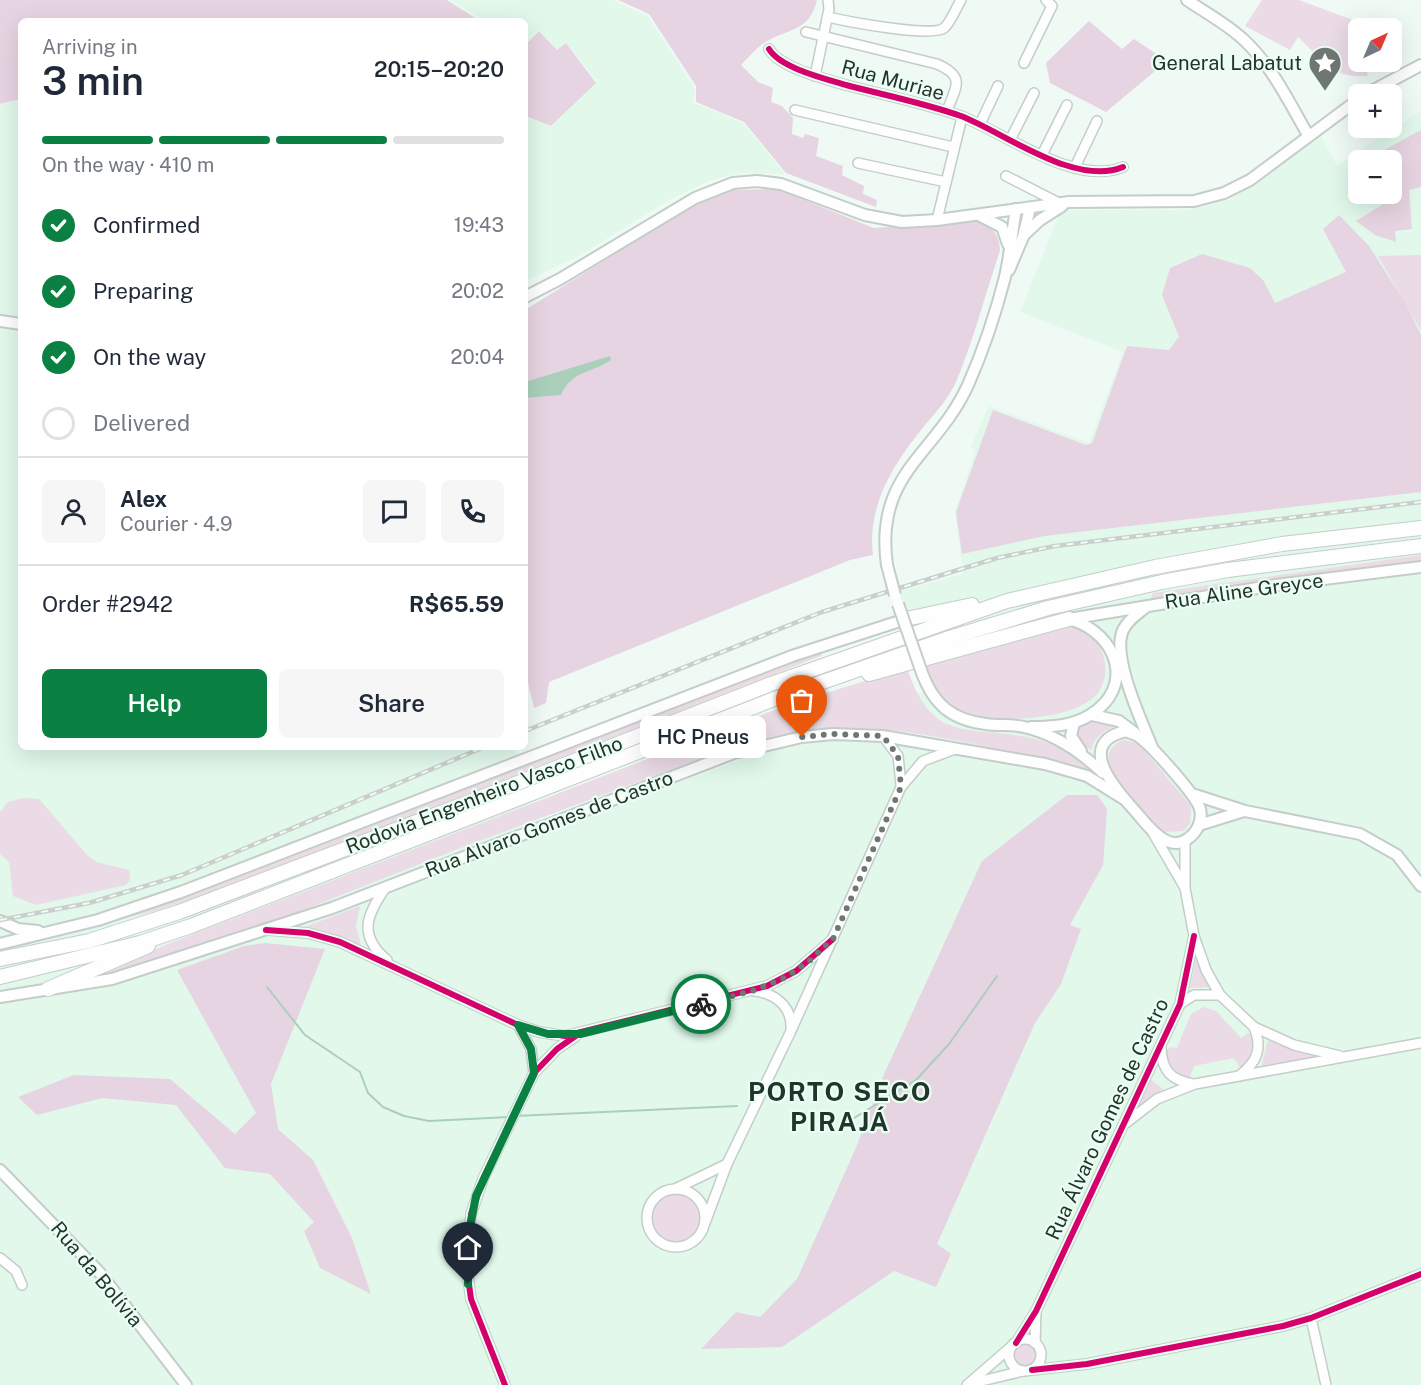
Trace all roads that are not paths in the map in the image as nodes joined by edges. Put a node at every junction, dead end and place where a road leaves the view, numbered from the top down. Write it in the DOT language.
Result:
graph roads {
  1 [pos="828,0"];
  2 [pos="961,0"];
  3 [pos="1046,0"];
  4 [pos="1187,0"];
  5 [pos="828,17"];
  6 [pos="806,32"];
  7 [pos="823,39"];
  8 [pos="769,49"];
  9 [pos="1024,63"];
  10 [pos="1421,65"];
  11 [pos="815,76"];
  12 [pos="1385,84"];
  13 [pos="998,86"];
  14 [pos="1034,93"];
  15 [pos="1067,105"];
  16 [pos="1348,107"];
  17 [pos="795,110"];
  18 [pos="946,111"];
  19 [pos="962,117"];
  20 [pos="1097,122"];
  21 [pos="980,124"];
  22 [pos="1308,135"];
  23 [pos="1010,140"];
  24 [pos="953,147"];
  25 [pos="1042,155"];
  26 [pos="858,163"];
  27 [pos="1075,167"];
  28 [pos="1123,167"];
  29 [pos="1006,176"];
  30 [pos="946,182"];
  31 [pos="1064,203"];
  32 [pos="1030,208"];
  33 [pos="1016,209"];
  34 [pos="976,214"];
  35 [pos="937,220"];
  36 [pos="1023,237"];
  37 [pos="1008,253"];
  38 [pos="1005,275"];
  39 [pos="528,295"];
  40 [pos="0,321"];
  41 [pos="18,324"];
  42 [pos="1421,528"];
  43 [pos="1421,546"];
  44 [pos="1421,567"];
  45 [pos="1007,601"];
  46 [pos="1149,605"];
  47 [pos="906,619"];
  48 [pos="1069,619"];
  49 [pos="774,699"];
  50 [pos="1092,715"];
  51 [pos="1074,723"];
  52 [pos="1023,727"];
  53 [pos="1137,735"];
  54 [pos="883,736"];
  55 [pos="956,748"];
  56 [pos="1154,750"];
  57 [pos="1085,756"];
  58 [pos="1107,777"];
  59 [pos="901,787"];
  60 [pos="1191,794"];
  61 [pos="1124,799"];
  62 [pos="1245,811"];
  63 [pos="1199,825"];
  64 [pos="1150,828"];
  65 [pos="1185,841"];
  66 [pos="386,886"];
  67 [pos="1421,886"];
  68 [pos="1185,888"];
  69 [pos="0,921"];
  70 [pos="74,926"];
  71 [pos="191,926"];
  72 [pos="266,930"];
  73 [pos="1194,936"];
  74 [pos="833,939"];
  75 [pos="0,944"];
  76 [pos="0,959"];
  77 [pos="404,972"];
  78 [pos="0,976"];
  79 [pos="48,988"];
  80 [pos="752,991"];
  81 [pos="1220,995"];
  82 [pos="0,997"];
  83 [pos="1180,1004"];
  84 [pos="518,1025"];
  85 [pos="1254,1027"];
  86 [pos="580,1034"];
  87 [pos="790,1034"];
  88 [pos="1421,1043"];
  89 [pos="1160,1046"];
  90 [pos="1340,1056"];
  91 [pos="534,1073"];
  92 [pos="1238,1077"];
  93 [pos="1194,1084"];
  94 [pos="1124,1125"];
  95 [pos="727,1164"];
  96 [pos="0,1170"];
  97 [pos="674,1189"];
  98 [pos="705,1223"];
  99 [pos="0,1258"];
  100 [pos="1421,1274"];
  101 [pos="22,1285"];
  102 [pos="1036,1311"];
  103 [pos="1311,1318"];
  104 [pos="1035,1342"];
  105 [pos="1014,1344"];
  106 [pos="1041,1352"];
  107 [pos="1063,1366"];
  108 [pos="1027,1370"];
  109 [pos="186,1385"];
  110 [pos="505,1385"];
  111 [pos="1326,1385"];
  1 -- 5 [label="street"];
  2 -- 5 [label="street"];
  3 -- 9 [label="street"];
  4 -- 22 [label="main road"];
  5 -- 7 [label="street"];
  6 -- 7 [label="street"];
  7 -- 11 [label="street"];
  7 -- 18 [label="street"];
  8 -- 11 [label="street, Rua Muriae"];
  10 -- 12 [label="main road"];
  11 -- 18 [label="street, Rua Muriae"];
  13 -- 21 [label="street"];
  14 -- 23 [label="street"];
  15 -- 25 [label="street"];
  16 -- 22 [label="main road"];
  17 -- 24 [label="street"];
  18 -- 19 [label="street, Rua Muriae"];
  19 -- 21 [label="street, Rua Muriae"];
  19 -- 24 [label="street"];
  20 -- 27 [label="street"];
  21 -- 23 [label="street, Rua Muriae"];
  22 -- 31 [label="main road"];
  23 -- 25 [label="street, Rua Muriae"];
  24 -- 30 [label="street"];
  25 -- 27 [label="street, Rua Muriae"];
  26 -- 30 [label="street"];
  27 -- 28 [label="street, Rua Muriae"];
  29 -- 31 [label="street"];
  30 -- 35 [label="street"];
  31 -- 32 [label="main road"];
  31 -- 36 [label="main road"];
  32 -- 33 [label="main road"];
  32 -- 36 [label="main road"];
  33 -- 34 [label="main road"];
  33 -- 37 [label="main road"];
  34 -- 35 [label="main road"];
  34 -- 37 [label="main road"];
  35 -- 39 [label="main road"];
  36 -- 38 [label="main road"];
  37 -- 38 [label="main road"];
  38 -- 52 [label="main road, bridge"];
  40 -- 41 [label="main road"];
  42 -- 45 [label="highway, Rodovia Engenheiro Vasco Filho"];
  43 -- 49 [label="highway, Rodovia Engenheiro Vasco Filho"];
  44 -- 46 [label="main road, Rua Aline Greyce"];
  45 -- 47 [label="highway"];
  45 -- 76 [label="highway, Rodovia Engenheiro Vasco Filho"];
  46 -- 48 [label="main road, Rua Aline Greyce"];
  46 -- 56 [label="main road"];
  47 -- 70 [label="main road"];
  48 -- 49 [label="highway"];
  48 -- 50 [label="main road"];
  49 -- 71 [label="highway, Rodovia Engenheiro Vasco Filho"];
  50 -- 51 [label="main road"];
  50 -- 53 [label="main road"];
  51 -- 52 [label="main road"];
  51 -- 57 [label="main road"];
  52 -- 57 [label="main road"];
  53 -- 56 [label="main road"];
  53 -- 58 [label="main road"];
  54 -- 55 [label="main road, Rua Alvaro Gomes de Castro"];
  54 -- 59 [label="street"];
  54 -- 66 [label="main road, Rua Alvaro Gomes de Castro"];
  55 -- 59 [label="street"];
  55 -- 61 [label="main road, Rua Alvaro Gomes de Castro"];
  56 -- 60 [label="main road"];
  57 -- 58 [label="main road"];
  58 -- 61 [label="main road"];
  59 -- 74 [label="street"];
  60 -- 62 [label="main road"];
  60 -- 63 [label="main road"];
  61 -- 64 [label="main road"];
  62 -- 63 [label="main road"];
  62 -- 67 [label="main road"];
  63 -- 65 [label="main road"];
  64 -- 65 [label="main road"];
  64 -- 68 [label="street, Rua Álvaro Gomes de Castro"];
  65 -- 68 [label="street, Rua Álvaro Gomes de Castro"];
  66 -- 72 [label="main road, Rua Alvaro Gomes de Castro"];
  66 -- 77 [label="street"];
  68 -- 73 [label="street, Rua Álvaro Gomes de Castro"];
  69 -- 70 [label="main road"];
  70 -- 75 [label="main road"];
  71 -- 78 [label="highway, Rodovia Engenheiro Vasco Filho"];
  71 -- 79 [label="highway"];
  72 -- 77 [label="street"];
  72 -- 79 [label="main road, Rua Alvaro Gomes de Castro"];
  73 -- 81 [label="street, Rua Álvaro Gomes de Castro"];
  73 -- 83 [label="street, Rua Álvaro Gomes de Castro"];
  74 -- 80 [label="street"];
  74 -- 87 [label="street"];
  77 -- 84 [label="street"];
  79 -- 82 [label="main road"];
  80 -- 86 [label="street"];
  80 -- 87 [label="street"];
  81 -- 83 [label="street"];
  81 -- 85 [label="street, Rua Álvaro Gomes de Castro"];
  83 -- 89 [label="street, Rua Álvaro Gomes de Castro"];
  84 -- 86 [label="street"];
  84 -- 91 [label="street"];
  85 -- 90 [label="street, Rua Álvaro Gomes de Castro"];
  85 -- 92 [label="street"];
  86 -- 91 [label="street"];
  87 -- 95 [label="street"];
  88 -- 90 [label="street, Rua Álvaro Gomes de Castro"];
  89 -- 93 [label="street"];
  89 -- 94 [label="street, Rua Álvaro Gomes de Castro"];
  90 -- 92 [label="street, Rua Álvaro Gomes de Castro"];
  91 -- 110 [label="street"];
  92 -- 93 [label="street, Rua Álvaro Gomes de Castro"];
  93 -- 94 [label="street, Rua Álvaro Gomes de Castro"];
  94 -- 102 [label="street, Rua Álvaro Gomes de Castro"];
  95 -- 97 [label="street"];
  95 -- 98 [label="street"];
  96 -- 109 [label="main road, Rua da Bolívia"];
  97 -- 98 [label="street"];
  97 -- 98 [label="street"];
  99 -- 101 [label="street"];
  100 -- 103 [label="street"];
  102 -- 104 [label="street"];
  102 -- 105 [label="street"];
  103 -- 107 [label="street"];
  103 -- 111 [label="street"];
  104 -- 105 [label="street"];
  104 -- 106 [label="street"];
  105 -- 108 [label="street"];
  105 -- 108 [label="street"];
  106 -- 107 [label="street"];
  106 -- 108 [label="street"];
  107 -- 108 [label="street"];
}
